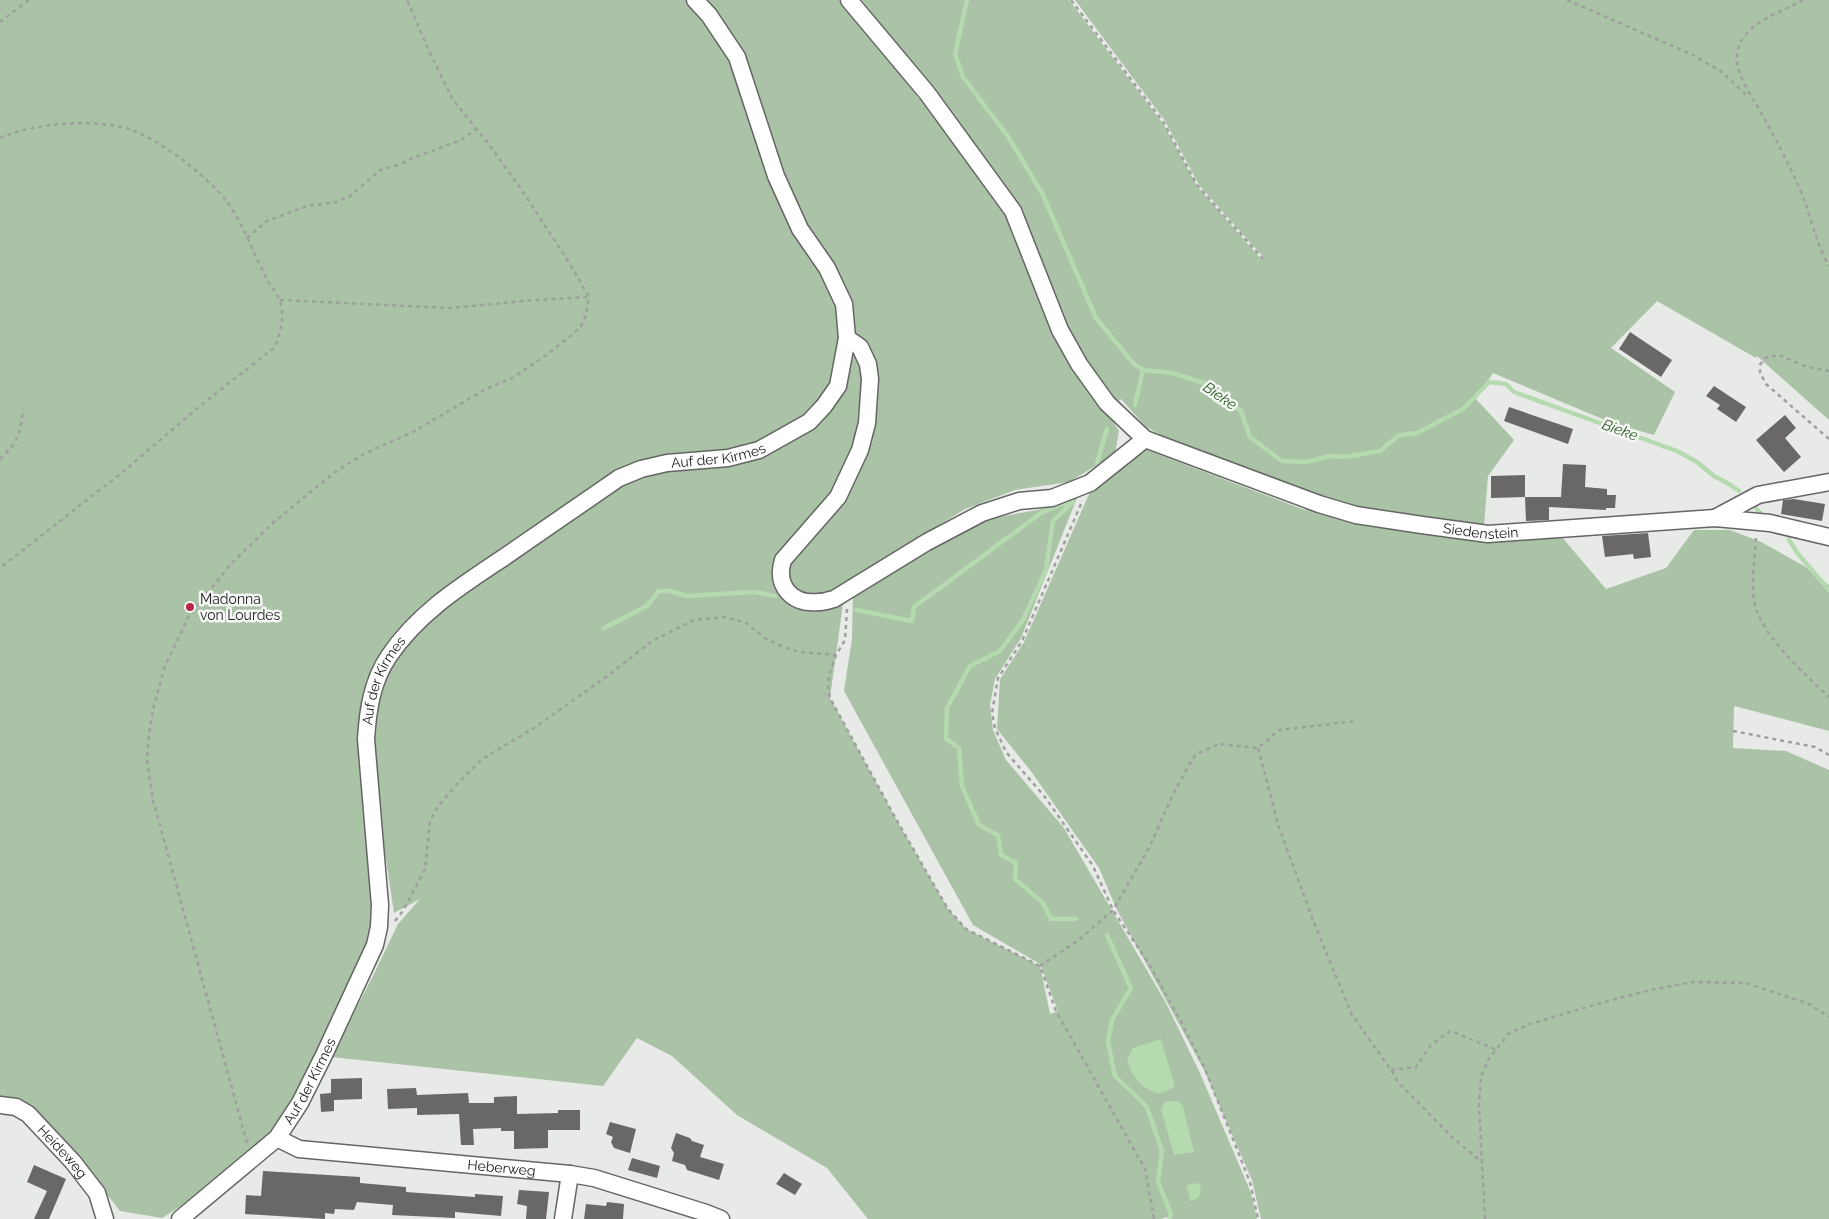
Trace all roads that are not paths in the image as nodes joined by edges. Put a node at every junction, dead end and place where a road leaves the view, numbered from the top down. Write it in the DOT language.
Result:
graph roads {
  1 [pos="695,0"];
  2 [pos="849,0"];
  3 [pos="847,338"];
  4 [pos="1145,440"];
  5 [pos="1829,482"];
  6 [pos="1715,518"];
  7 [pos="1829,536"];
  8 [pos="0,1105"];
  9 [pos="276,1138"];
  10 [pos="570,1174"];
  11 [pos="105,1219"];
  12 [pos="180,1219"];
  13 [pos="563,1219"];
  14 [pos="721,1219"];
  1 -- 3 [label="street, Auf der Kirmes"];
  2 -- 4 [label="street"];
  3 -- 4 [label="street"];
  3 -- 9 [label="street, Auf der Kirmes"];
  4 -- 6 [label="street, Siedenstein"];
  5 -- 6 [label="street"];
  6 -- 7 [label="street, Siedenstein"];
  8 -- 11 [label="street, Heideweg"];
  9 -- 10 [label="street, Heberweg"];
  9 -- 12 [label="street, Auf der Kirmes"];
  10 -- 13 [label="street"];
  10 -- 14 [label="street, Heberweg"];
}
